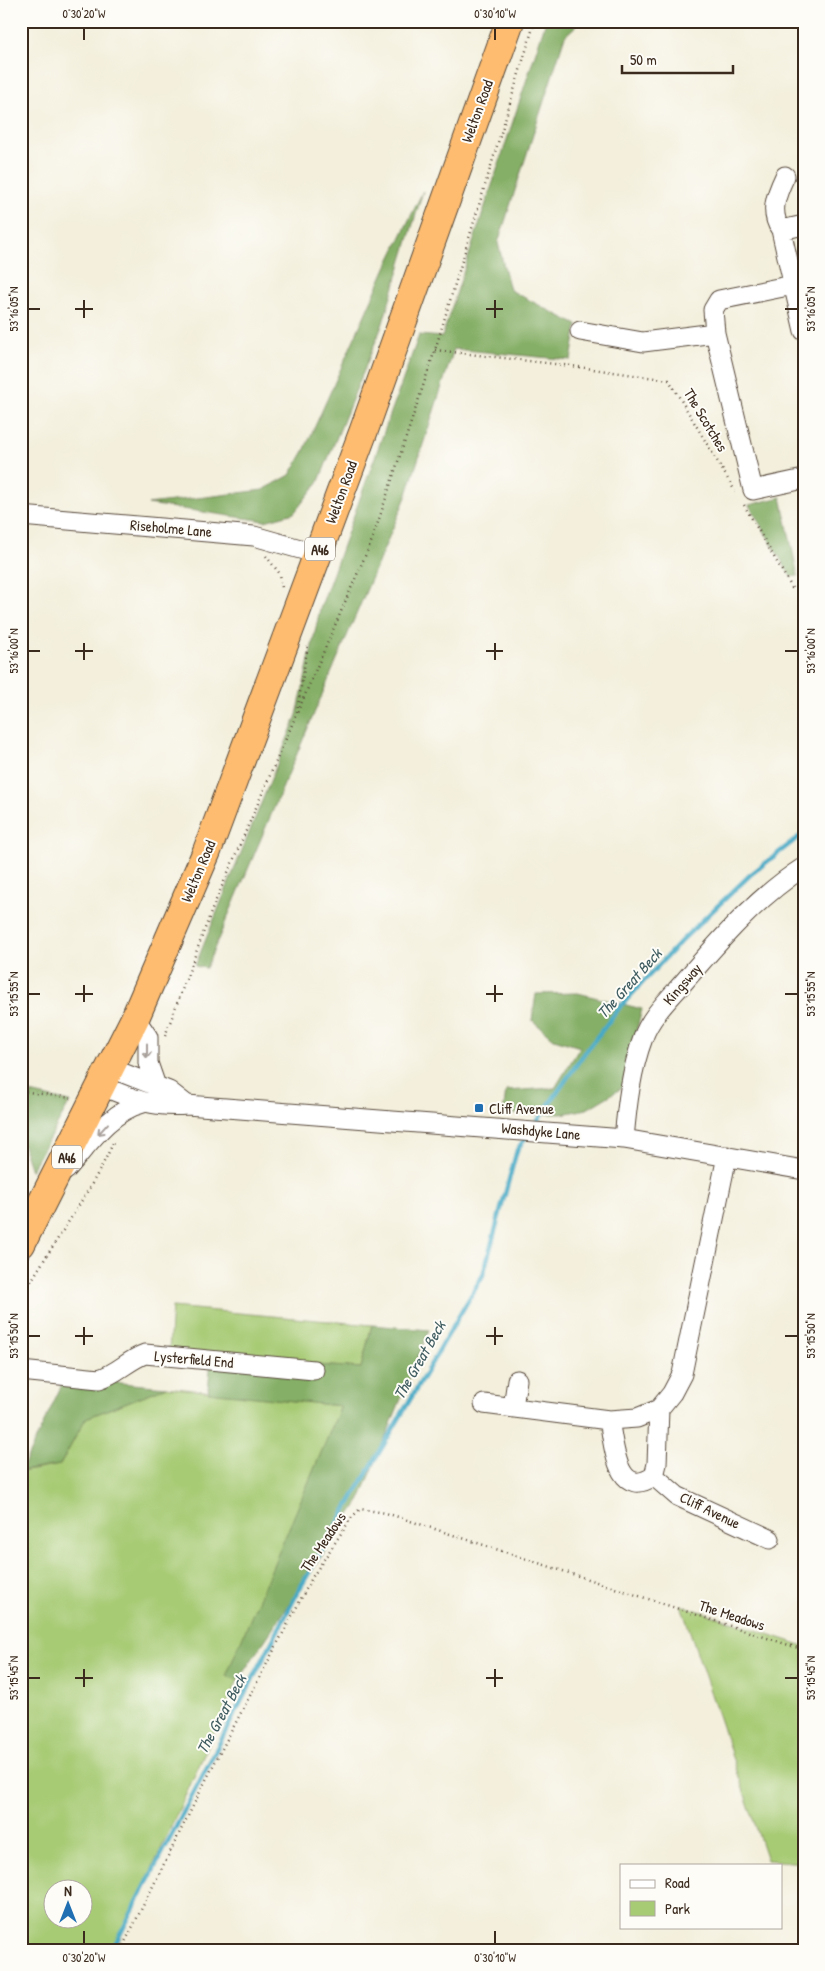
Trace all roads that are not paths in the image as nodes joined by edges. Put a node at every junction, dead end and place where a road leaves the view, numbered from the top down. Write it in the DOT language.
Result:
graph roads {
  1 [pos="510,21"];
  2 [pos="785,176"];
  3 [pos="804,225"];
  4 [pos="782,230"];
  5 [pos="794,285"];
  6 [pos="580,331"];
  7 [pos="804,331"];
  8 [pos="715,332"];
  9 [pos="804,479"];
  10 [pos="21,516"];
  11 [pos="318,554"];
  12 [pos="804,867"];
  13 [pos="135,1018"];
  14 [pos="102,1085"];
  15 [pos="156,1086"];
  16 [pos="143,1103"];
  17 [pos="187,1105"];
  18 [pos="624,1139"];
  19 [pos="727,1156"];
  20 [pos="804,1170"];
  21 [pos="52,1185"];
  22 [pos="21,1244"];
  23 [pos="314,1370"];
  24 [pos="21,1371"];
  25 [pos="517,1380"];
  26 [pos="484,1404"];
  27 [pos="514,1407"];
  28 [pos="658,1408"];
  29 [pos="609,1420"];
  30 [pos="654,1476"];
  31 [pos="770,1539"];
  1 -- 11 [label="highway, Welton Road / A46"];
  2 -- 4 [label="street"];
  3 -- 4 [label="street"];
  4 -- 5 [label="street"];
  5 -- 7 [label="street"];
  5 -- 8 [label="street"];
  6 -- 8 [label="street"];
  8 -- 9 [label="street"];
  10 -- 11 [label="street, Riseholme Lane"];
  11 -- 13 [label="highway, Welton Road / A46"];
  12 -- 18 [label="street, Kingsway"];
  13 -- 14 [label="highway, Welton Road / A46"];
  13 -- 15 [label="street, one-way"];
  14 -- 15 [label="street"];
  14 -- 16 [label="street, Washdyke Lane"];
  14 -- 21 [label="highway, A46"];
  15 -- 17 [label="street"];
  16 -- 17 [label="street, Washdyke Lane"];
  16 -- 21 [label="street, one-way"];
  17 -- 18 [label="street, Washdyke Lane"];
  18 -- 19 [label="street, Washdyke Lane"];
  19 -- 20 [label="street, Washdyke Lane"];
  19 -- 28 [label="street"];
  21 -- 22 [label="highway, A46"];
  23 -- 24 [label="street, Lysterfield End"];
  25 -- 27 [label="street"];
  26 -- 27 [label="street"];
  27 -- 29 [label="street"];
  28 -- 29 [label="street"];
  28 -- 30 [label="street"];
  29 -- 30 [label="street"];
  30 -- 31 [label="street, Cliff Avenue"];
}
